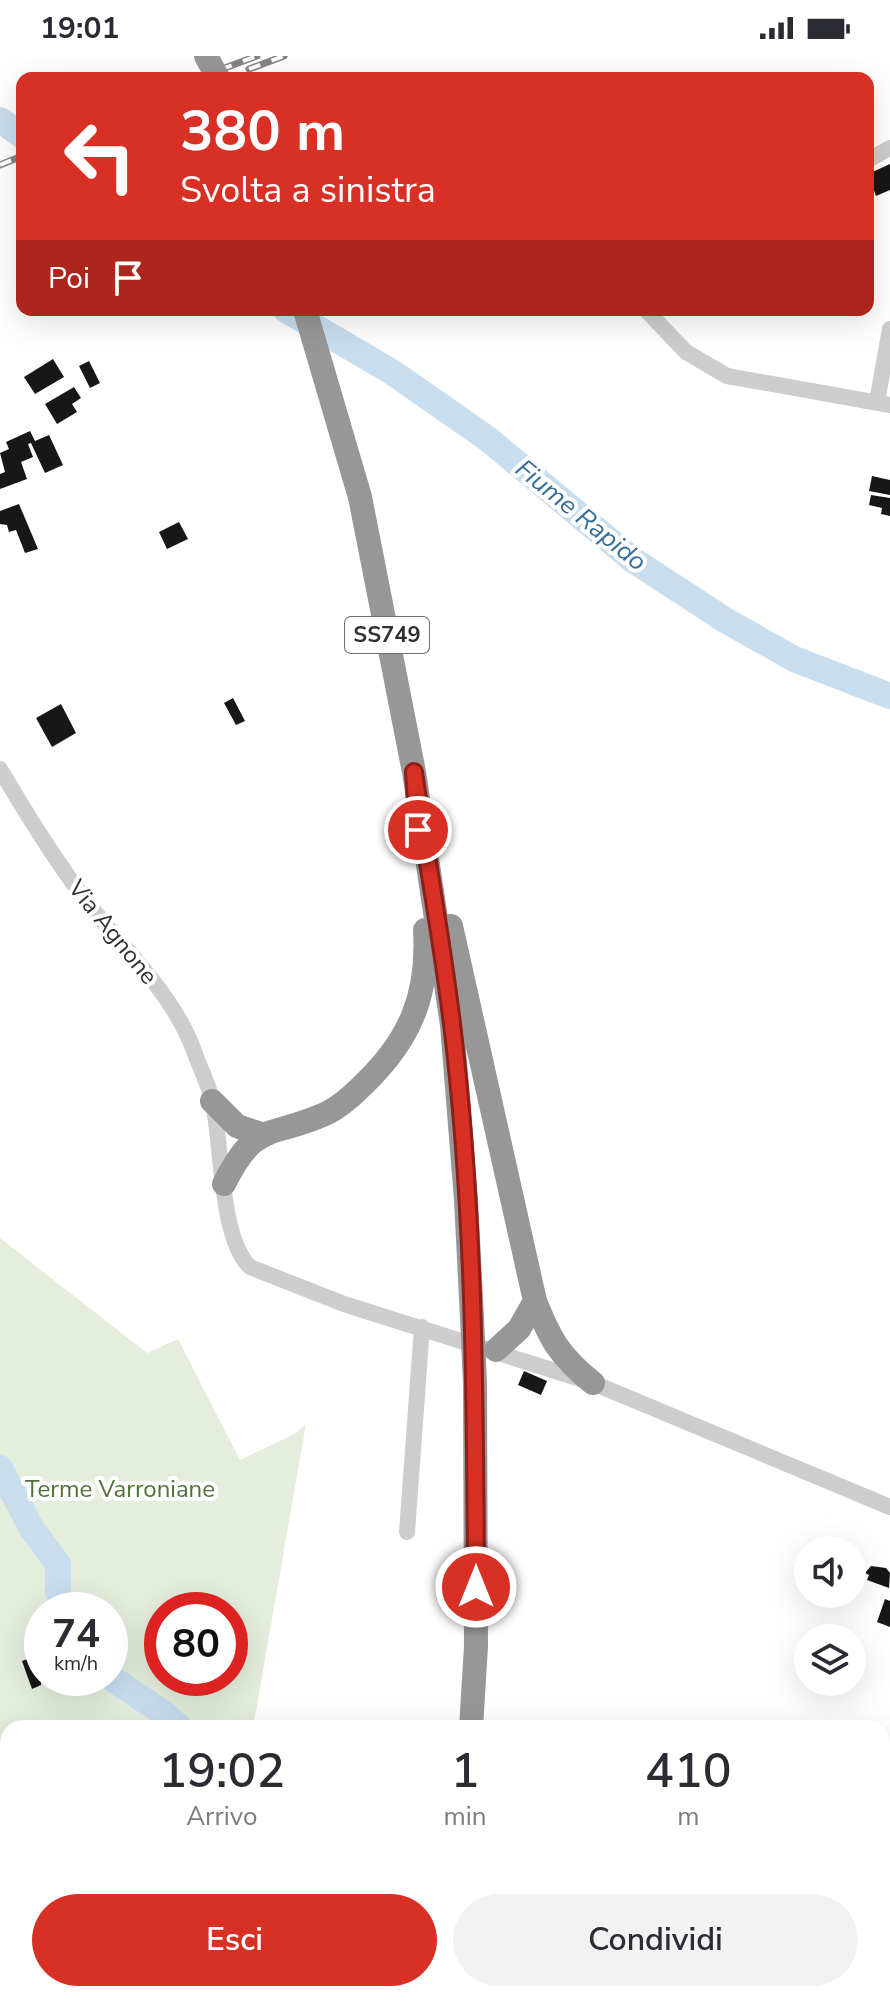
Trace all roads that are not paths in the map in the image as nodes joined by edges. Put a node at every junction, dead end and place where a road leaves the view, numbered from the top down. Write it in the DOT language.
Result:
graph roads {
  1 [pos="307,316"];
  2 [pos="652,316"];
  3 [pos="890,329"];
  4 [pos="883,403"];
  5 [pos="0,769"];
  6 [pos="414,772"];
  7 [pos="212,1101"];
  8 [pos="261,1134"];
  9 [pos="224,1184"];
  10 [pos="535,1301"];
  11 [pos="422,1327"];
  12 [pos="496,1350"];
  13 [pos="593,1383"];
  14 [pos="890,1507"];
  15 [pos="407,1532"];
  16 [pos="471,1720"];
  1 -- 6 [label="highway, SS749"];
  2 -- 4 [label="street"];
  3 -- 4 [label="street"];
  5 -- 7 [label="street, Via Agnone"];
  6 -- 8 [label="highway"];
  6 -- 10 [label="highway"];
  6 -- 16 [label="highway, SS749, bridge"];
  7 -- 8 [label="highway"];
  7 -- 9 [label="street, Via Agnone"];
  8 -- 9 [label="highway"];
  9 -- 11 [label="street, Via Agnone"];
  10 -- 12 [label="highway"];
  10 -- 13 [label="highway"];
  11 -- 12 [label="street, Via Agnone"];
  11 -- 15 [label="street"];
  12 -- 13 [label="street, Via Agnone"];
  13 -- 14 [label="street, Via Agnone"];
}
